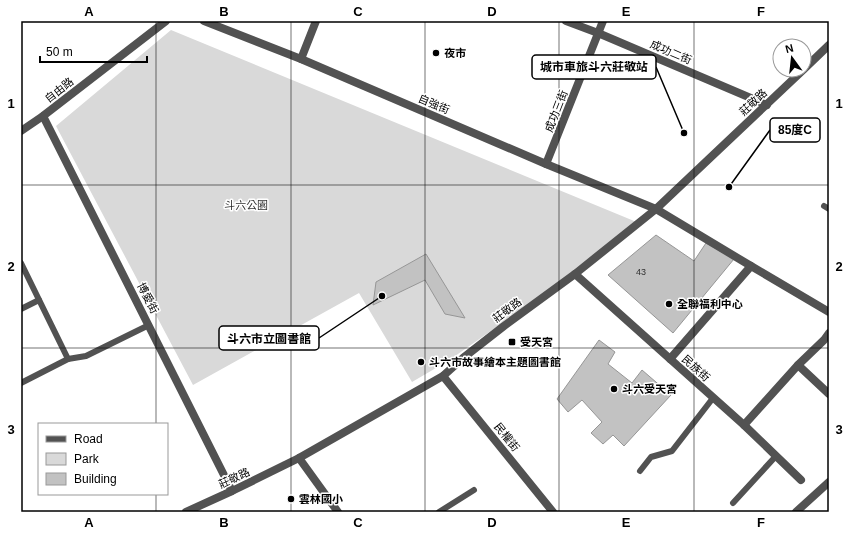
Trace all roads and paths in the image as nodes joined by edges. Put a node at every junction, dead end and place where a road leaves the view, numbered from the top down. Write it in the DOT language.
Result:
graph roads {
  1 [pos="166,21"];
  2 [pos="204,21"];
  3 [pos="316,21"];
  4 [pos="566,21"];
  5 [pos="603,21"];
  6 [pos="598,33"];
  7 [pos="829,45"];
  8 [pos="301,60"];
  9 [pos="812,61"];
  10 [pos="794,78"];
  11 [pos="767,105"];
  12 [pos="43,116"];
  13 [pos="21,131"];
  14 [pos="546,164"];
  15 [pos="656,209"];
  16 [pos="21,263"];
  17 [pos="751,266"];
  18 [pos="574,274"];
  19 [pos="39,300"];
  20 [pos="21,309"];
  21 [pos="829,312"];
  22 [pos="149,324"];
  23 [pos="829,333"];
  24 [pos="68,359"];
  25 [pos="670,359"];
  26 [pos="798,366"];
  27 [pos="443,376"];
  28 [pos="21,383"];
  29 [pos="829,394"];
  30 [pos="713,398"];
  31 [pos="744,425"];
  32 [pos="776,456"];
  33 [pos="299,458"];
  34 [pos="640,472"];
  35 [pos="801,480"];
  36 [pos="829,482"];
  37 [pos="474,490"];
  38 [pos="232,491"];
  39 [pos="733,503"];
  40 [pos="186,512"];
  41 [pos="338,512"];
  42 [pos="440,512"];
  43 [pos="553,512"];
  44 [pos="796,512"];
  1 -- 12 [label="street, 自由路"];
  2 -- 8 [label="street, 自強街"];
  3 -- 8 [label="street"];
  4 -- 6 [label="street, 成功二街"];
  5 -- 6 [label="street, 成功三街"];
  6 -- 11 [label="street, 成功二街"];
  6 -- 14 [label="street, 成功三街"];
  7 -- 9 [label="street, 莊敬路"];
  8 -- 14 [label="street, 自強街"];
  10 -- 11 [label="street, 莊敬路"];
  11 -- 15 [label="street, 莊敬路"];
  12 -- 13 [label="street, 自由路"];
  12 -- 22 [label="street, 博愛街"];
  14 -- 15 [label="street, 自強街"];
  15 -- 17 [label="street"];
  15 -- 18 [label="street, 莊敬路"];
  16 -- 19 [label="lane"];
  17 -- 21 [label="street"];
  17 -- 25 [label="street"];
  18 -- 25 [label="street, 民族街"];
  18 -- 27 [label="street, 莊敬路"];
  19 -- 20 [label="lane"];
  19 -- 24 [label="lane"];
  22 -- 24 [label="lane"];
  22 -- 38 [label="street, 博愛街"];
  23 -- 26 [label="street"];
  24 -- 28 [label="lane"];
  25 -- 30 [label="street, 民族街"];
  26 -- 29 [label="street"];
  26 -- 31 [label="street"];
  27 -- 33 [label="street, 莊敬路"];
  27 -- 43 [label="street, 民權街"];
  30 -- 31 [label="street, 民族街"];
  30 -- 34 [label="lane"];
  31 -- 32 [label="street, 民族街"];
  32 -- 35 [label="street, 民族街"];
  32 -- 39 [label="lane"];
  33 -- 38 [label="street, 莊敬路"];
  33 -- 41 [label="street"];
  36 -- 44 [label="street"];
  37 -- 42 [label="lane"];
  38 -- 40 [label="street, 莊敬路"];
}
